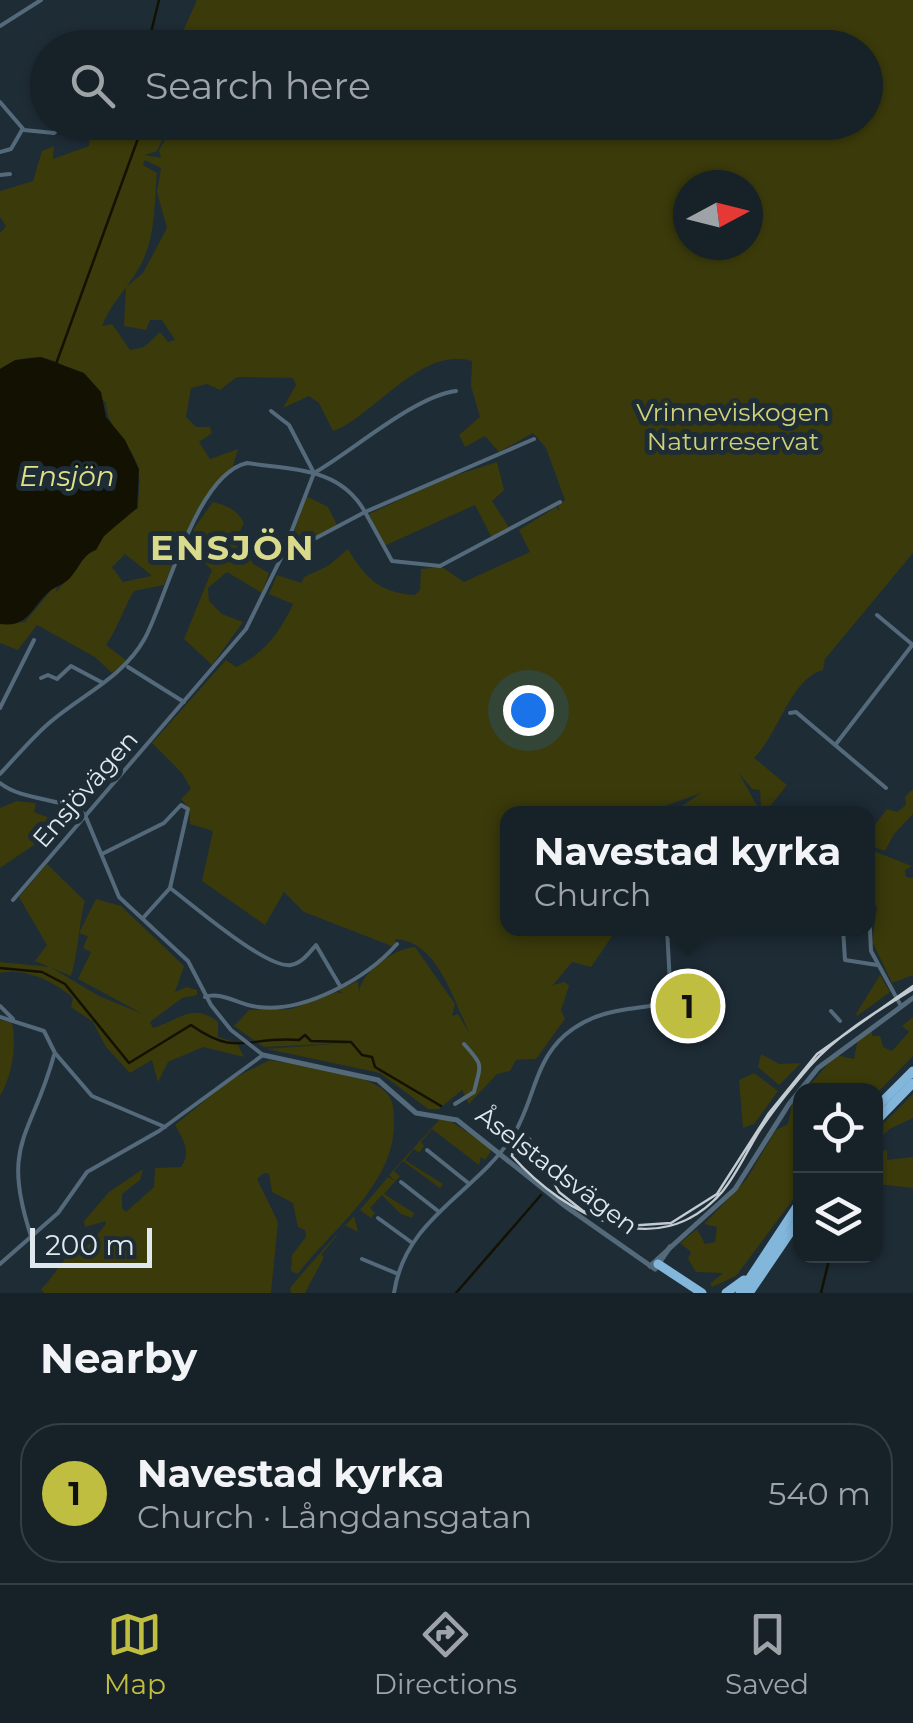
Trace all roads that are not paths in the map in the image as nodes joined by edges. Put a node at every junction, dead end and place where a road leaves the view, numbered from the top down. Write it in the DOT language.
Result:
graph roads {
  1 [pos="40,0"];
  2 [pos="0,26"];
  3 [pos="0,102"];
  4 [pos="22,130"];
  5 [pos="30,130"];
  6 [pos="0,152"];
  7 [pos="10,174"];
  8 [pos="0,176"];
  9 [pos="456,391"];
  10 [pos="271,411"];
  11 [pos="534,438"];
  12 [pos="314,473"];
  13 [pos="560,502"];
  14 [pos="365,512"];
  15 [pos="282,556"];
  16 [pos="877,615"];
  17 [pos="34,640"];
  18 [pos="913,644"];
  19 [pos="127,666"];
  20 [pos="41,678"];
  21 [pos="103,683"];
  22 [pos="184,702"];
  23 [pos="0,708"];
  24 [pos="790,713"];
  25 [pos="836,744"];
  26 [pos="0,774"];
  27 [pos="0,782"];
  28 [pos="886,788"];
  29 [pos="85,815"];
  30 [pos="101,855"];
  31 [pos="170,888"];
  32 [pos="14,900"];
  33 [pos="144,918"];
  34 [pos="667,936"];
  35 [pos="842,936"];
  36 [pos="870,936"];
  37 [pos="397,944"];
  38 [pos="876,965"];
  39 [pos="340,986"];
  40 [pos="205,998"];
  41 [pos="913,998"];
  42 [pos="0,1006"];
  43 [pos="901,1006"];
  44 [pos="831,1011"];
  45 [pos="0,1017"];
  46 [pos="13,1019"];
  47 [pos="840,1021"];
  48 [pos="464,1044"];
  49 [pos="55,1053"];
  50 [pos="264,1055"];
  51 [pos="913,1071"];
  52 [pos="913,1083"];
  53 [pos="883,1101"];
  54 [pos="456,1104"];
  55 [pos="883,1114"];
  56 [pos="22,1115"];
  57 [pos="166,1127"];
  58 [pos="427,1150"];
  59 [pos="500,1153"];
  60 [pos="400,1182"];
  61 [pos="467,1182"];
  62 [pos="12,1206"];
  63 [pos="438,1211"];
  64 [pos="793,1212"];
  65 [pos="378,1218"];
  66 [pos="793,1228"];
  67 [pos="31,1236"];
  68 [pos="411,1242"];
  69 [pos="362,1259"];
  70 [pos="0,1264"];
  71 [pos="654,1265"];
  72 [pos="756,1267"];
  73 [pos="398,1274"];
  74 [pos="394,1293"];
  75 [pos="692,1293"];
  76 [pos="702,1293"];
  77 [pos="726,1293"];
  78 [pos="740,1293"];
  79 [pos="749,1293"];
  1 -- 2 [label="street"];
  3 -- 4 [label="street"];
  4 -- 5 [label="street"];
  4 -- 6 [label="street"];
  7 -- 8 [label="street"];
  9 -- 12 [label="street"];
  10 -- 12 [label="street"];
  11 -- 14 [label="street"];
  12 -- 14 [label="street"];
  12 -- 15 [label="street, Ensjövägen"];
  12 -- 19 [label="street"];
  13 -- 14 [label="street"];
  14 -- 15 [label="street"];
  15 -- 22 [label="street, Ensjövägen"];
  16 -- 18 [label="street"];
  17 -- 23 [label="street"];
  18 -- 25 [label="street"];
  19 -- 21 [label="street"];
  19 -- 22 [label="street"];
  20 -- 21 [label="street"];
  21 -- 26 [label="street"];
  22 -- 29 [label="street, Ensjövägen"];
  24 -- 25 [label="street"];
  25 -- 28 [label="street"];
  27 -- 29 [label="street"];
  29 -- 30 [label="street"];
  29 -- 32 [label="street, Ensjövägen"];
  30 -- 31 [label="street"];
  30 -- 33 [label="street"];
  31 -- 33 [label="street"];
  31 -- 39 [label="street"];
  33 -- 40 [label="street"];
  34 -- 59 [label="street"];
  35 -- 38 [label="street"];
  36 -- 38 [label="street"];
  37 -- 39 [label="street"];
  38 -- 43 [label="street"];
  39 -- 40 [label="street"];
  40 -- 50 [label="street"];
  41 -- 43 [label="street"];
  42 -- 46 [label="street"];
  43 -- 71 [label="street"];
  44 -- 47 [label="street"];
  45 -- 46 [label="street"];
  46 -- 49 [label="street"];
  48 -- 54 [label="street"];
  49 -- 56 [label="street"];
  49 -- 57 [label="street"];
  50 -- 57 [label="street"];
  50 -- 59 [label="street, Åselstadsvägen"];
  51 -- 53 [label="highway"];
  52 -- 55 [label="highway"];
  57 -- 67 [label="street"];
  58 -- 61 [label="street"];
  59 -- 61 [label="street"];
  59 -- 71 [label="street, Åselstadsvägen"];
  60 -- 63 [label="street"];
  61 -- 63 [label="street"];
  62 -- 67 [label="street"];
  63 -- 68 [label="street"];
  64 -- 72 [label="highway"];
  65 -- 68 [label="street"];
  66 -- 79 [label="highway"];
  67 -- 70 [label="street"];
  68 -- 73 [label="street"];
  69 -- 73 [label="street"];
  71 -- 75 [label="highway"];
  71 -- 76 [label="highway"];
  72 -- 77 [label="highway"];
  72 -- 78 [label="highway"];
  73 -- 74 [label="street"];
}
